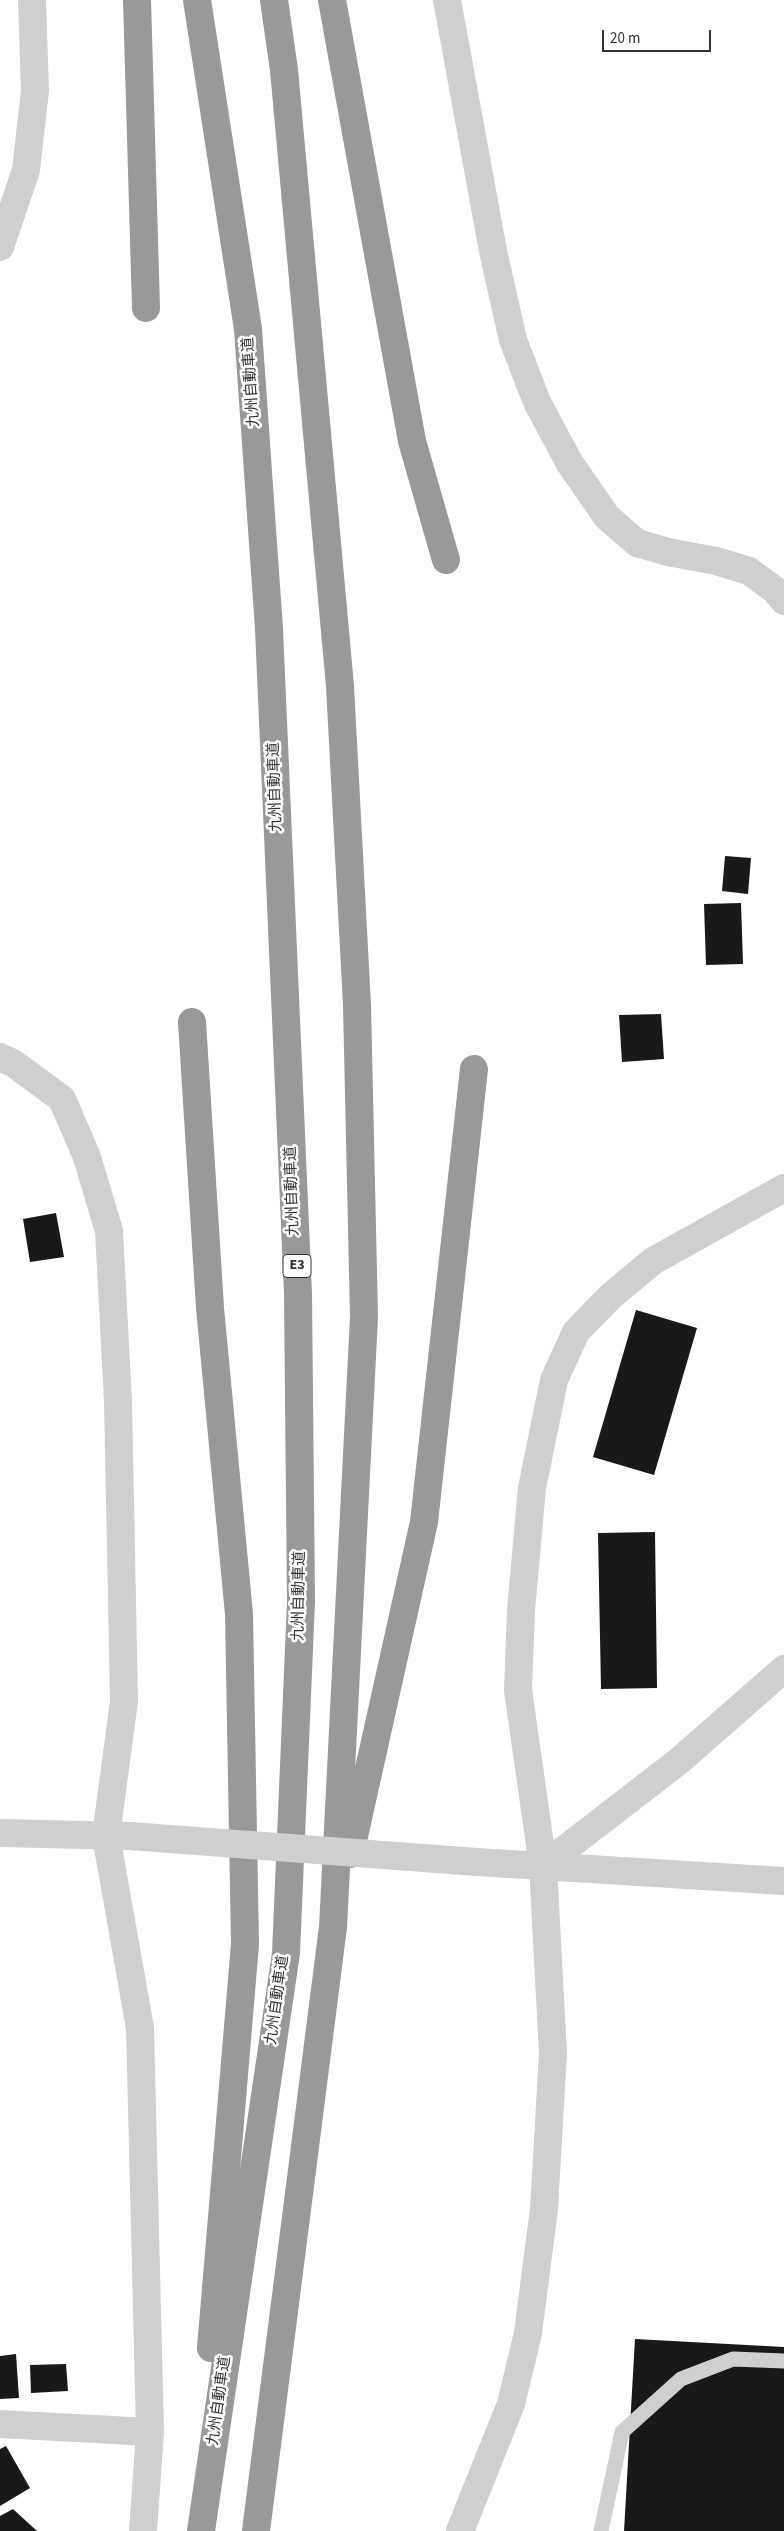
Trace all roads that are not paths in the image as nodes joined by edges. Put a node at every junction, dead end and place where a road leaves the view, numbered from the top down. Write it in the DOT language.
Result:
graph roads {
  1 [pos="32,0"];
  2 [pos="137,0"];
  3 [pos="197,0"];
  4 [pos="274,0"];
  5 [pos="332,0"];
  6 [pos="447,0"];
  7 [pos="0,247"];
  8 [pos="146,308"];
  9 [pos="446,560"];
  10 [pos="784,601"];
  11 [pos="192,1022"];
  12 [pos="0,1057"];
  13 [pos="474,1069"];
  14 [pos="784,1188"];
  15 [pos="784,1669"];
  16 [pos="0,1832"];
  17 [pos="118,1836"];
  18 [pos="543,1866"];
  19 [pos="784,1881"];
  20 [pos="333,1928"];
  21 [pos="784,2361"];
  22 [pos="0,2424"];
  23 [pos="150,2432"];
  24 [pos="481,2478"];
  25 [pos="143,2531"];
  26 [pos="195,2531"];
  27 [pos="201,2531"];
  28 [pos="256,2531"];
  29 [pos="460,2531"];
  30 [pos="476,2531"];
  31 [pos="601,2531"];
  1 -- 7 [label="street"];
  2 -- 8 [label="highway"];
  3 -- 27 [label="highway, 九州自動車道 / E3"];
  4 -- 20 [label="highway"];
  5 -- 9 [label="highway"];
  6 -- 10 [label="street"];
  11 -- 26 [label="highway"];
  12 -- 17 [label="street"];
  13 -- 20 [label="highway"];
  14 -- 18 [label="street"];
  15 -- 18 [label="street"];
  16 -- 17 [label="street"];
  17 -- 18 [label="street, bridge"];
  17 -- 23 [label="street"];
  18 -- 19 [label="street"];
  18 -- 24 [label="street"];
  20 -- 28 [label="highway"];
  21 -- 31 [label="lane"];
  22 -- 23 [label="street"];
  23 -- 25 [label="street"];
  24 -- 29 [label="street"];
  24 -- 30 [label="lane"];
}
